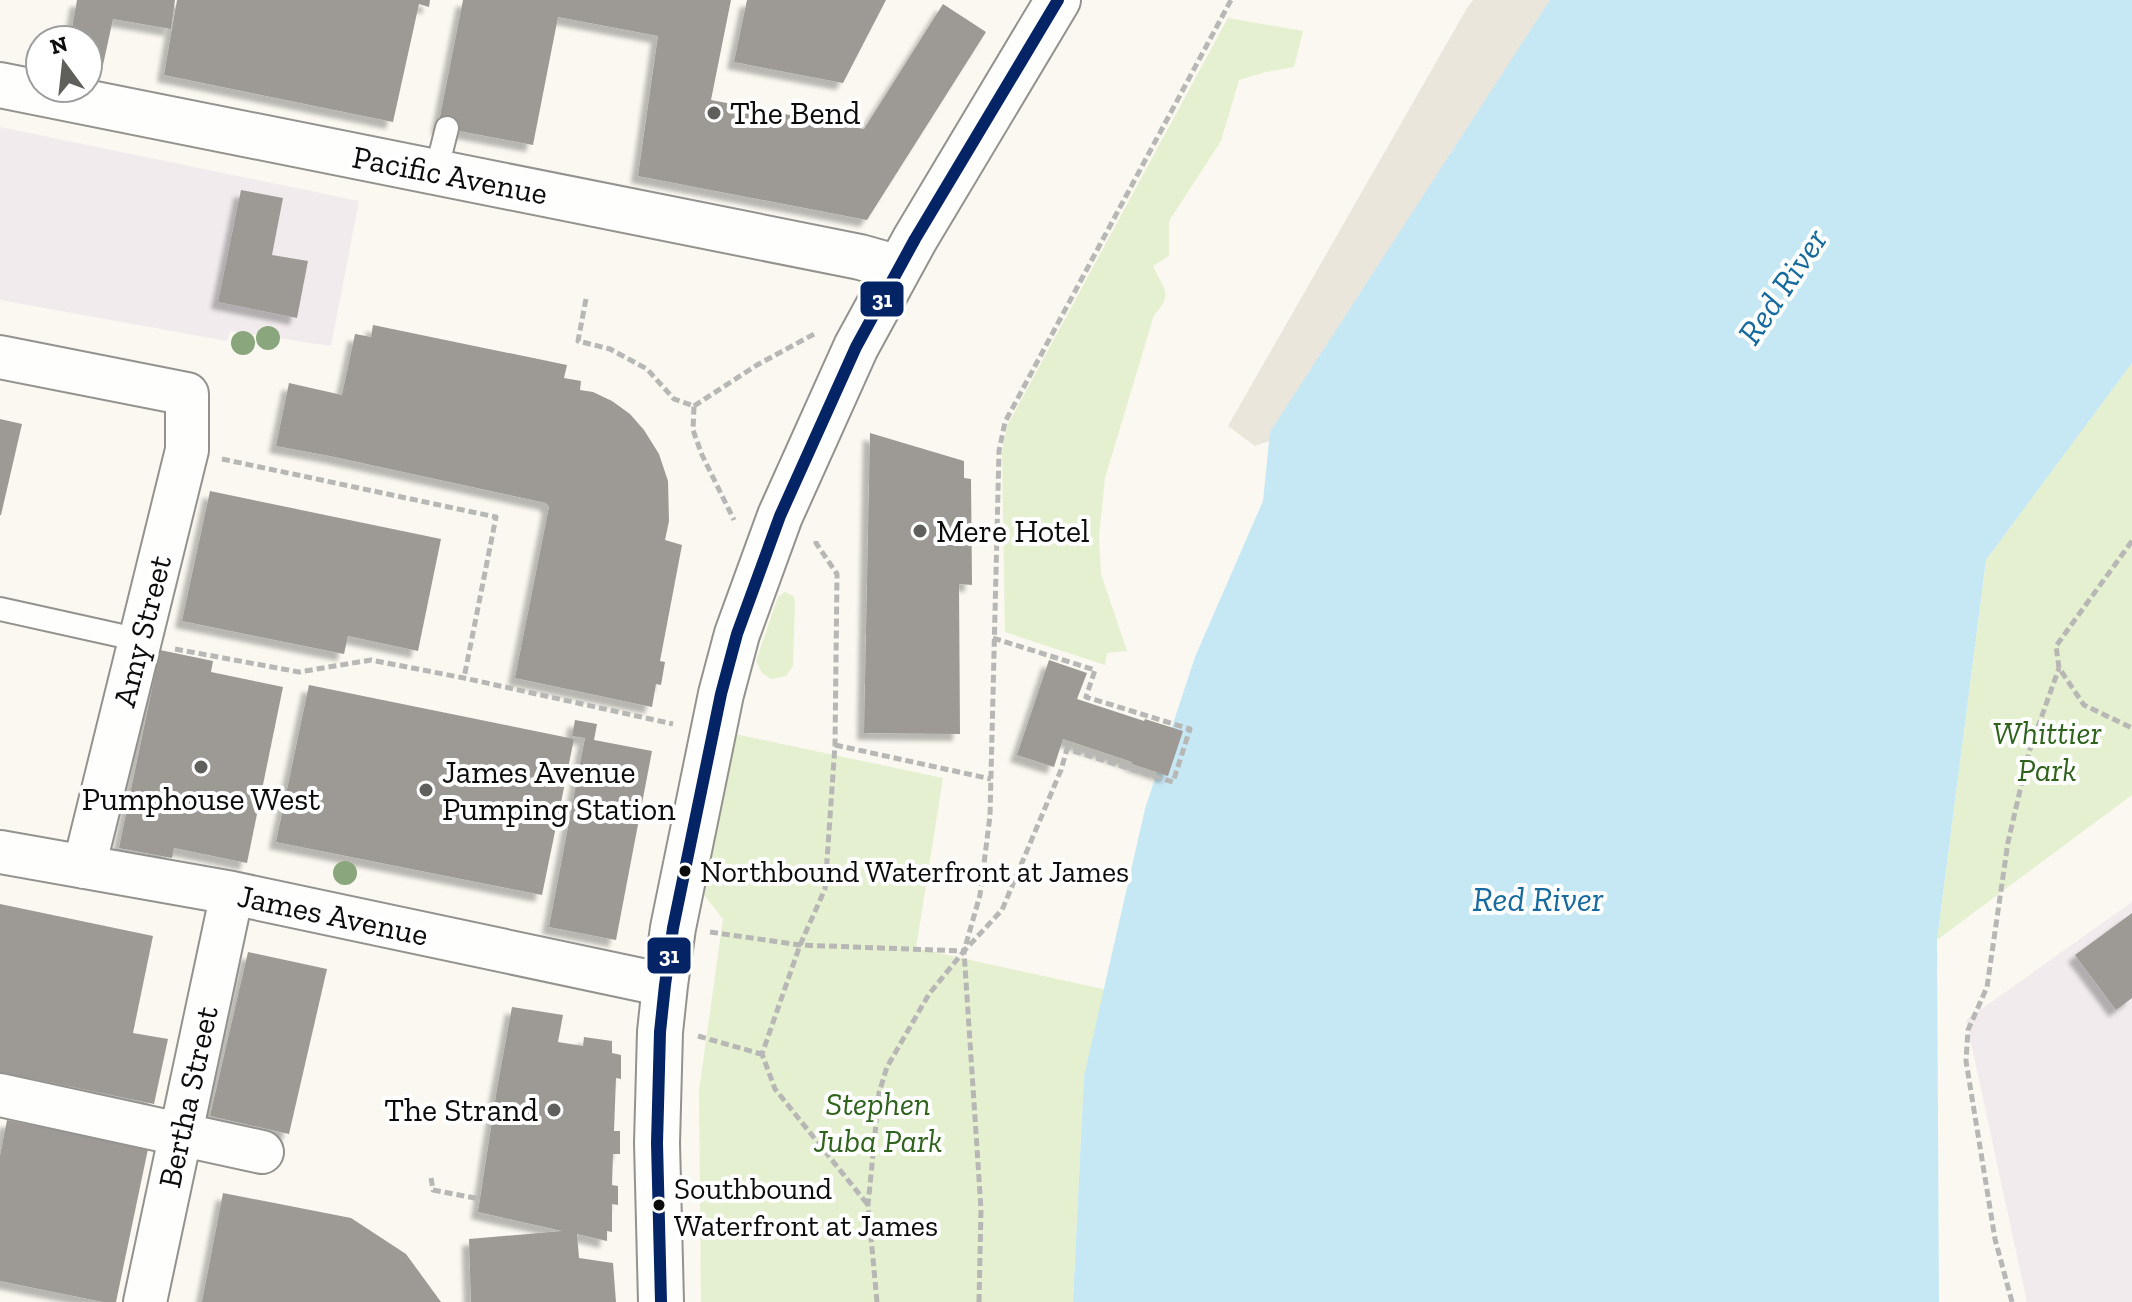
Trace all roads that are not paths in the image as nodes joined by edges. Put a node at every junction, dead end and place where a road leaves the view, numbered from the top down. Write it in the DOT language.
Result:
graph roads {
  1 [pos="1058,0"];
  2 [pos="0,85"];
  3 [pos="447,128"];
  4 [pos="436,172"];
  5 [pos="899,268"];
  6 [pos="0,357"];
  7 [pos="0,609"];
  8 [pos="155,644"];
  9 [pos="0,852"];
  10 [pos="84,867"];
  11 [pos="232,893"];
  12 [pos="665,985"];
  13 [pos="0,1095"];
  14 [pos="180,1133"];
  15 [pos="262,1152"];
  16 [pos="145,1302"];
  17 [pos="661,1302"];
  1 -- 5 [label="street"];
  2 -- 4 [label="street, Pacific Avenue"];
  3 -- 4 [label="lane"];
  4 -- 5 [label="street, Pacific Avenue"];
  5 -- 12 [label="street"];
  6 -- 8 [label="street, Amy Street"];
  7 -- 8 [label="lane"];
  8 -- 10 [label="street, Amy Street"];
  9 -- 10 [label="street, James Avenue"];
  10 -- 11 [label="street, James Avenue"];
  11 -- 12 [label="street, James Avenue"];
  11 -- 14 [label="street, Bertha Street"];
  12 -- 17 [label="street"];
  13 -- 14 [label="street"];
  14 -- 15 [label="street"];
  14 -- 16 [label="street, Bertha Street"];
}
